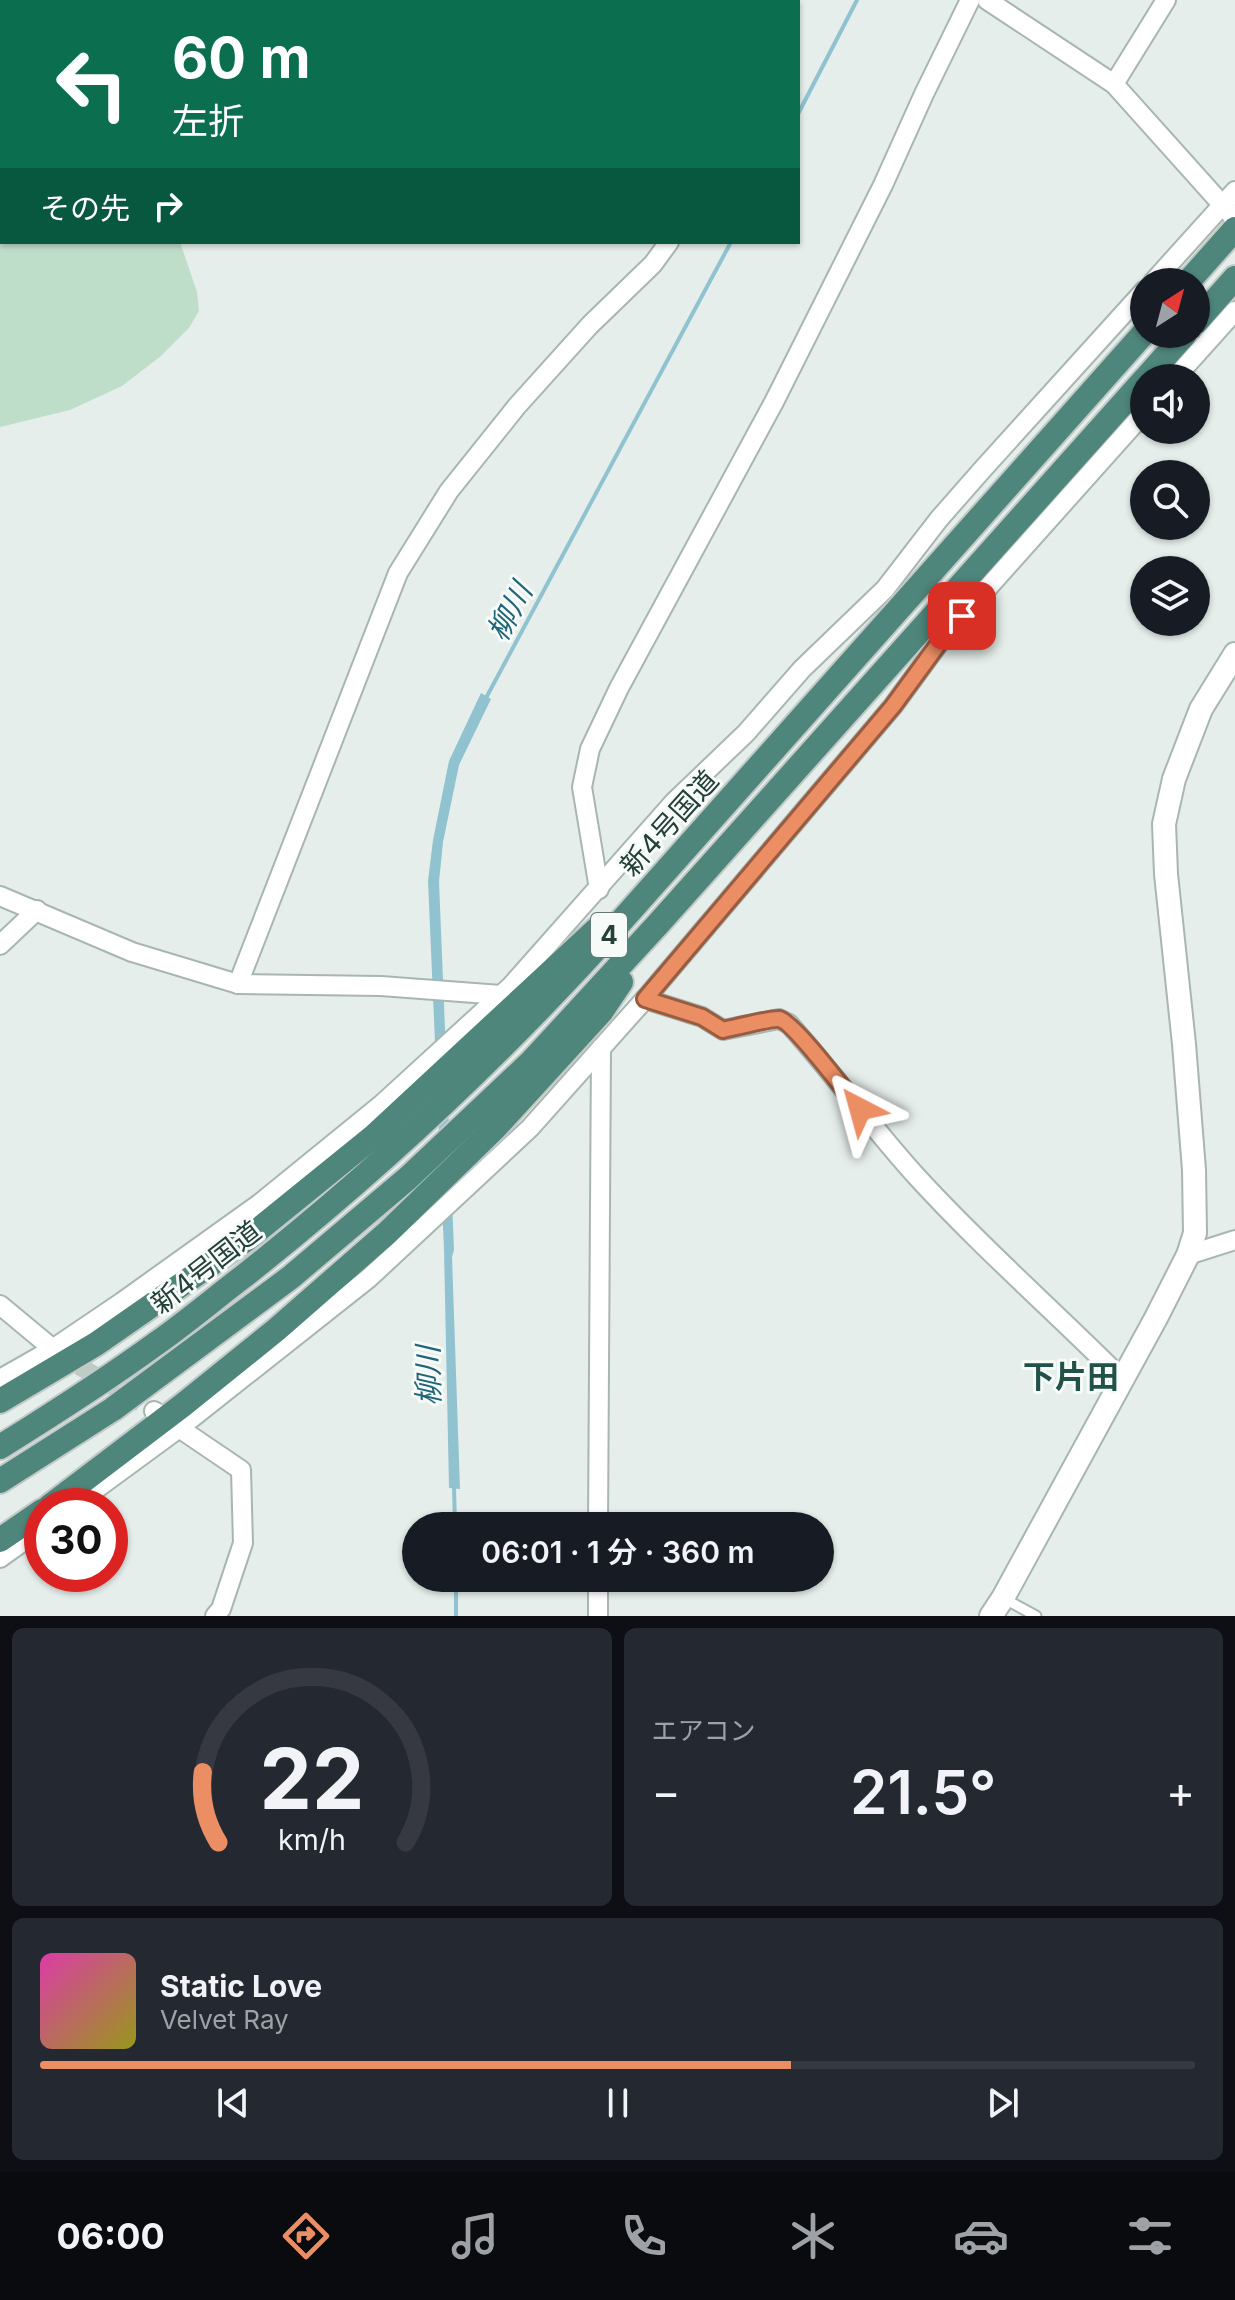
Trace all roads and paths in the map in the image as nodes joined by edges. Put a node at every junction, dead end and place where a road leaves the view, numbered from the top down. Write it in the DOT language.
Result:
graph roads {
  1 [pos="970,0"];
  2 [pos="987,0"];
  3 [pos="1166,0"];
  4 [pos="1114,84"];
  5 [pos="1235,191"];
  6 [pos="1229,212"];
  7 [pos="1235,229"];
  8 [pos="668,244"];
  9 [pos="1168,268"];
  10 [pos="1200,268"];
  11 [pos="1235,278"];
  12 [pos="1130,306"];
  13 [pos="1210,306"];
  14 [pos="1235,311"];
  15 [pos="1131,348"];
  16 [pos="1173,348"];
  17 [pos="1158,364"];
  18 [pos="1188,364"];
  19 [pos="1130,396"];
  20 [pos="1130,429"];
  21 [pos="1235,654"];
  22 [pos="693,841"];
  23 [pos="599,889"];
  24 [pos="0,896"];
  25 [pos="37,910"];
  26 [pos="659,923"];
  27 [pos="0,945"];
  28 [pos="238,984"];
  29 [pos="501,995"];
  30 [pos="645,999"];
  31 [pos="601,1048"];
  32 [pos="1235,1240"];
  33 [pos="1188,1255"];
  34 [pos="0,1305"];
  35 [pos="66,1359"];
  36 [pos="0,1379"];
  37 [pos="1122,1381"];
  38 [pos="0,1401"];
  39 [pos="166,1420"];
  40 [pos="0,1447"];
  41 [pos="0,1481"];
  42 [pos="74,1488"];
  43 [pos="92,1488"];
  44 [pos="598,1512"];
  45 [pos="24,1523"];
  46 [pos="0,1540"];
  47 [pos="24,1541"];
  48 [pos="0,1558"];
  49 [pos="598,1592"];
  50 [pos="997,1607"];
  51 [pos="215,1616"];
  52 [pos="598,1616"];
  53 [pos="1036,1616"];
  1 -- 23 [label="street"];
  2 -- 4 [label="street"];
  3 -- 4 [label="street"];
  4 -- 6 [label="street"];
  5 -- 6 [label="street"];
  6 -- 9 [label="street"];
  7 -- 10 [label="highway"];
  8 -- 28 [label="street"];
  11 -- 13 [label="highway"];
  12 -- 23 [label="street"];
  14 -- 18 [label="street"];
  15 -- 22 [label="highway, 新4号国道 / 4"];
  16 -- 17 [label="highway, 新4号国道 / 4"];
  19 -- 26 [label="highway, 新4号国道 / 4"];
  20 -- 30 [label="street"];
  21 -- 33 [label="street"];
  22 -- 35 [label="highway"];
  22 -- 40 [label="highway, 新4号国道 / 4"];
  23 -- 29 [label="street"];
  24 -- 25 [label="street"];
  25 -- 27 [label="street"];
  25 -- 28 [label="street"];
  26 -- 39 [label="highway"];
  26 -- 41 [label="highway, 新4号国道 / 4"];
  28 -- 29 [label="street"];
  29 -- 35 [label="street"];
  30 -- 31 [label="street"];
  30 -- 37 [label="street"];
  31 -- 39 [label="street"];
  31 -- 44 [label="street"];
  32 -- 33 [label="street"];
  33 -- 37 [label="street"];
  34 -- 35 [label="street"];
  35 -- 36 [label="street"];
  35 -- 38 [label="highway"];
  37 -- 50 [label="street"];
  39 -- 42 [label="highway"];
  39 -- 43 [label="street"];
  39 -- 51 [label="street"];
  45 -- 46 [label="highway"];
  47 -- 48 [label="street"];
  49 -- 52 [label="street"];
  50 -- 53 [label="lane"];
}
